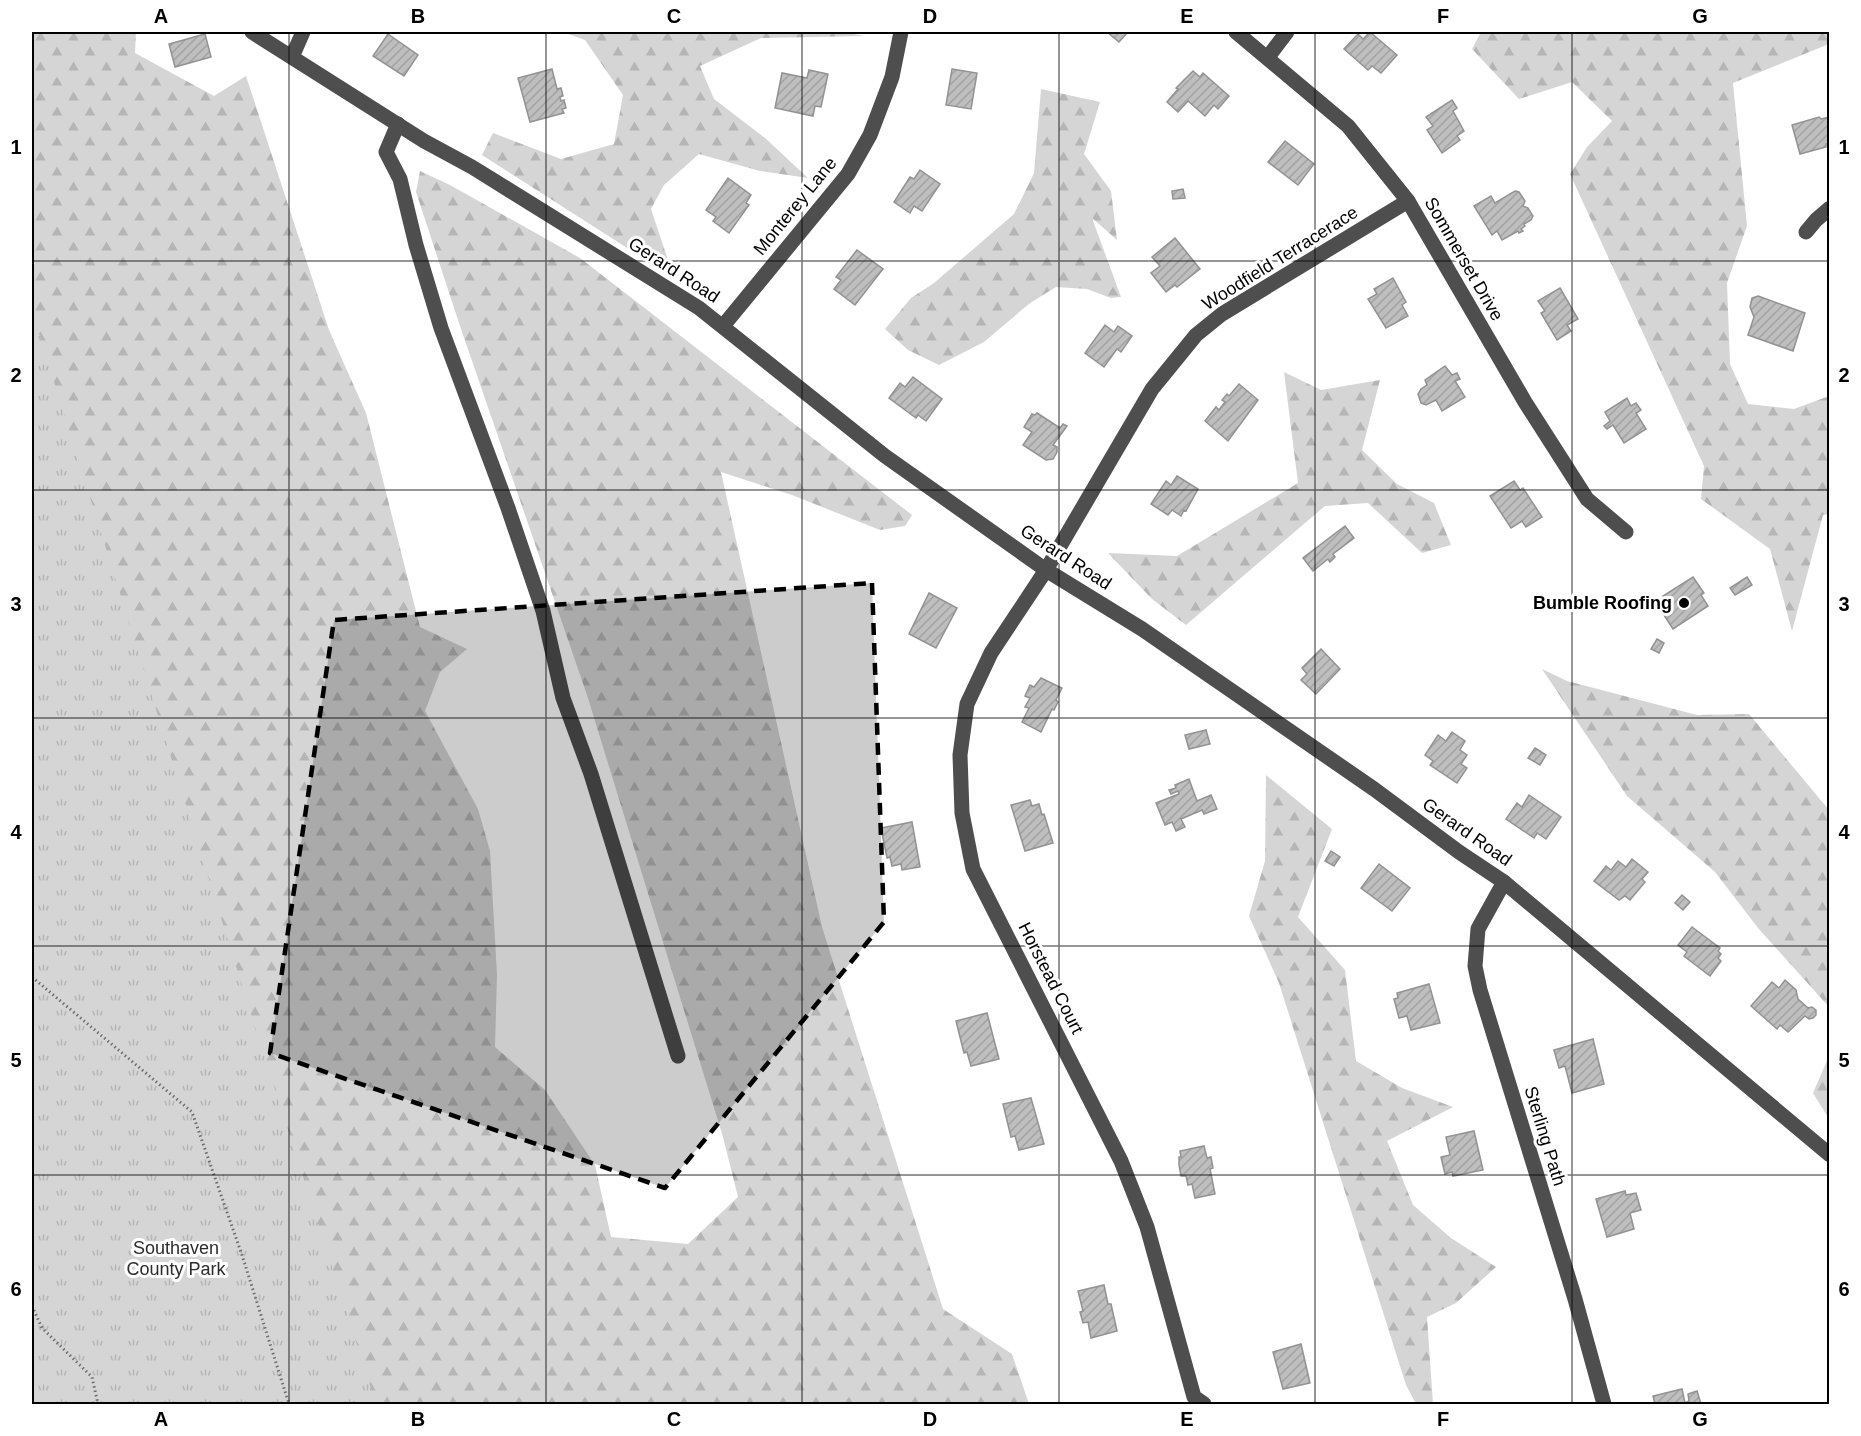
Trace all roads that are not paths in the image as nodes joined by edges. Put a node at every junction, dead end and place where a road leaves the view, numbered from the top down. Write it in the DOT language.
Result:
graph roads {
  1 [pos="252,32"];
  2 [pos="303,32"];
  3 [pos="901,32"];
  4 [pos="1236,32"];
  5 [pos="1287,32"];
  6 [pos="292,57"];
  7 [pos="1268,57"];
  8 [pos="398,124"];
  9 [pos="1408,201"];
  10 [pos="1830,208"];
  11 [pos="1806,232"];
  12 [pos="723,326"];
  13 [pos="1626,532"];
  14 [pos="1046,570"];
  15 [pos="1504,882"];
  16 [pos="678,1056"];
  17 [pos="1830,1155"];
  18 [pos="1204,1404"];
  19 [pos="1604,1404"];
  1 -- 6 [label="street, Gerard Road"];
  2 -- 6 [label="street"];
  3 -- 12 [label="street, Monterey Lane"];
  4 -- 7 [label="street, Sommerset Drive"];
  5 -- 7 [label="street"];
  6 -- 8 [label="street, Gerard Road"];
  7 -- 9 [label="street, Sommerset Drive"];
  8 -- 12 [label="street, Gerard Road"];
  8 -- 16 [label="street"];
  9 -- 13 [label="street, Sommerset Drive"];
  9 -- 14 [label="street, Woodfield Terracerace"];
  10 -- 11 [label="street"];
  12 -- 14 [label="street, Gerard Road"];
  14 -- 15 [label="street, Gerard Road"];
  14 -- 18 [label="street, Horstead Court"];
  15 -- 17 [label="street, Gerard Road"];
  15 -- 19 [label="street, Sterling Path"];
}
